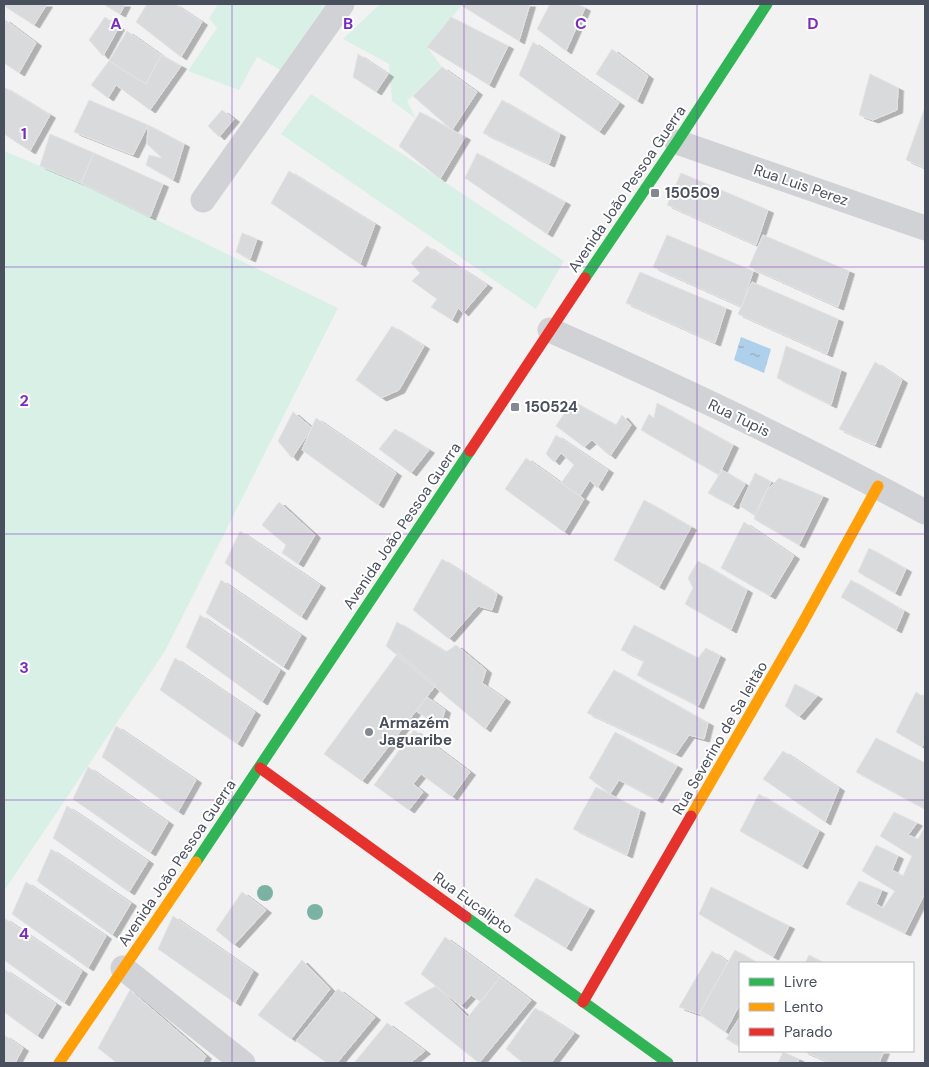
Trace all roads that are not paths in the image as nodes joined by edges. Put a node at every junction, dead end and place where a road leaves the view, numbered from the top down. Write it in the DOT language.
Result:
graph roads {
  1 [pos="342,4"];
  2 [pos="766,4"];
  3 [pos="677,142"];
  4 [pos="203,200"];
  5 [pos="925,228"];
  6 [pos="550,330"];
  7 [pos="878,486"];
  8 [pos="925,512"];
  9 [pos="260,768"];
  10 [pos="123,968"];
  11 [pos="583,1002"];
  12 [pos="59,1063"];
  13 [pos="243,1063"];
  14 [pos="668,1063"];
  1 -- 4 [label="street"];
  2 -- 3 [label="main road, Avenida João Pessoa Guerra"];
  3 -- 5 [label="street, Rua Luis Perez"];
  3 -- 6 [label="main road, Avenida João Pessoa Guerra"];
  6 -- 7 [label="street, Rua Tupis"];
  6 -- 9 [label="main road, Avenida João Pessoa Guerra"];
  7 -- 8 [label="street, Rua Tupis"];
  7 -- 11 [label="main road, Rua Severino de Sa leitão"];
  9 -- 10 [label="main road, Avenida João Pessoa Guerra"];
  9 -- 11 [label="main road, Rua Eucalipto"];
  10 -- 12 [label="main road, Avenida João Pessoa Guerra"];
  10 -- 13 [label="street"];
  11 -- 14 [label="main road, Rua Eucalipto"];
}
